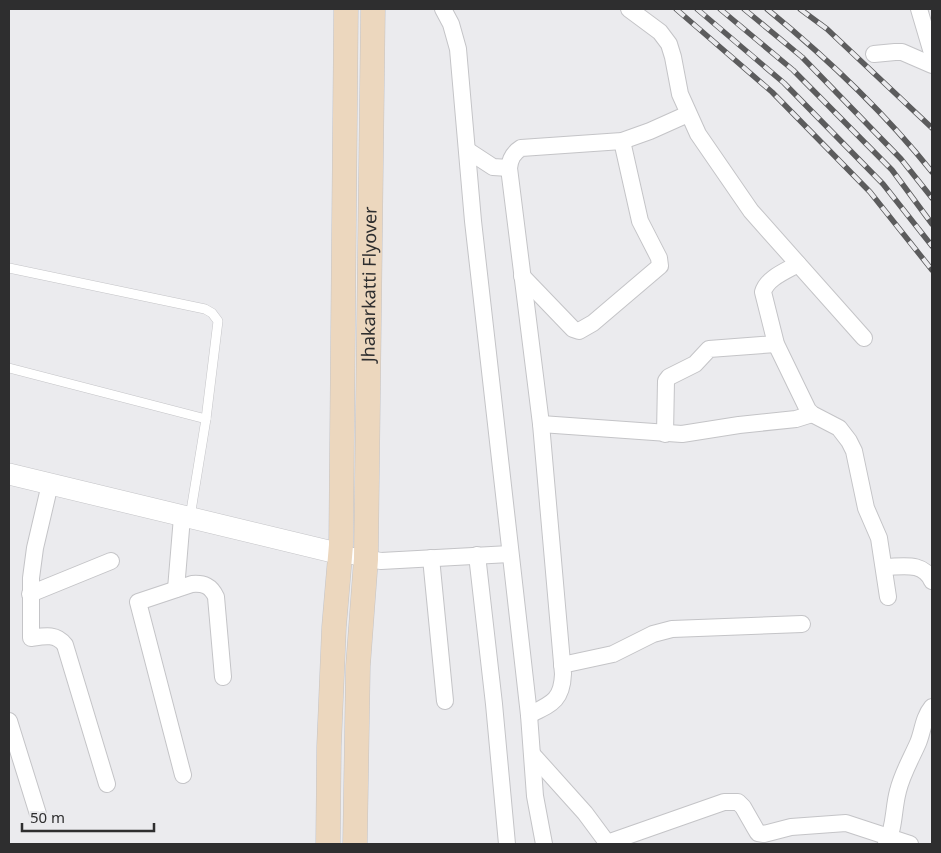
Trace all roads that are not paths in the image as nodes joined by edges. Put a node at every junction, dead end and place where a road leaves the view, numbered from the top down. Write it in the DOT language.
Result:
graph roads {
  1 [pos="346,9"];
  2 [pos="373,9"];
  3 [pos="443,9"];
  4 [pos="629,9"];
  5 [pos="919,9"];
  6 [pos="932,52"];
  7 [pos="874,54"];
  8 [pos="932,66"];
  9 [pos="688,114"];
  10 [pos="622,141"];
  11 [pos="467,150"];
  12 [pos="509,168"];
  13 [pos="798,264"];
  14 [pos="9,268"];
  15 [pos="522,276"];
  16 [pos="864,338"];
  17 [pos="776,344"];
  18 [pos="9,368"];
  19 [pos="812,414"];
  20 [pos="206,419"];
  21 [pos="541,424"];
  22 [pos="665,434"];
  23 [pos="9,474"];
  24 [pos="50,484"];
  25 [pos="186,518"];
  26 [pos="341,554"];
  27 [pos="510,554"];
  28 [pos="476,555"];
  29 [pos="431,558"];
  30 [pos="366,559"];
  31 [pos="111,561"];
  32 [pos="884,567"];
  33 [pos="932,581"];
  34 [pos="176,589"];
  35 [pos="30,594"];
  36 [pos="888,597"];
  37 [pos="802,624"];
  38 [pos="562,664"];
  39 [pos="223,677"];
  40 [pos="444,701"];
  41 [pos="932,707"];
  42 [pos="529,715"];
  43 [pos="9,721"];
  44 [pos="532,754"];
  45 [pos="183,776"];
  46 [pos="107,784"];
  47 [pos="38,814"];
  48 [pos="888,841"];
  49 [pos="328,844"];
  50 [pos="355,844"];
  51 [pos="507,844"];
  52 [pos="544,844"];
  53 [pos="607,844"];
  54 [pos="910,844"];
  1 -- 26 [label="main road, Jhakarkatti Flyover"];
  2 -- 30 [label="main road, Jhakarkatti Flyover"];
  3 -- 11 [label="street"];
  4 -- 9 [label="street"];
  5 -- 6 [label="street"];
  7 -- 8 [label="street"];
  9 -- 10 [label="street"];
  9 -- 13 [label="street"];
  10 -- 12 [label="street"];
  10 -- 15 [label="street"];
  11 -- 12 [label="street"];
  11 -- 27 [label="street"];
  12 -- 15 [label="street"];
  13 -- 16 [label="street"];
  13 -- 17 [label="street"];
  14 -- 20 [label="lane"];
  15 -- 21 [label="street"];
  17 -- 19 [label="street"];
  17 -- 22 [label="street"];
  18 -- 20 [label="lane"];
  19 -- 22 [label="street"];
  19 -- 32 [label="street"];
  20 -- 25 [label="lane"];
  21 -- 22 [label="street"];
  21 -- 38 [label="street"];
  23 -- 24 [label="street"];
  24 -- 25 [label="street"];
  24 -- 35 [label="street"];
  25 -- 26 [label="street"];
  25 -- 34 [label="street"];
  26 -- 30 [label="street"];
  26 -- 49 [label="main road, Jhakarkatti Flyover"];
  27 -- 28 [label="street"];
  27 -- 42 [label="street"];
  28 -- 29 [label="street"];
  28 -- 51 [label="street"];
  29 -- 30 [label="street"];
  29 -- 40 [label="street"];
  30 -- 50 [label="main road, Jhakarkatti Flyover"];
  31 -- 35 [label="street"];
  32 -- 33 [label="street"];
  32 -- 36 [label="street"];
  34 -- 39 [label="street"];
  34 -- 45 [label="street"];
  35 -- 46 [label="street"];
  37 -- 38 [label="street"];
  38 -- 42 [label="street"];
  41 -- 48 [label="street"];
  42 -- 44 [label="street"];
  43 -- 47 [label="street"];
  44 -- 52 [label="street"];
  44 -- 53 [label="street"];
  48 -- 53 [label="street"];
  48 -- 54 [label="street"];
}
